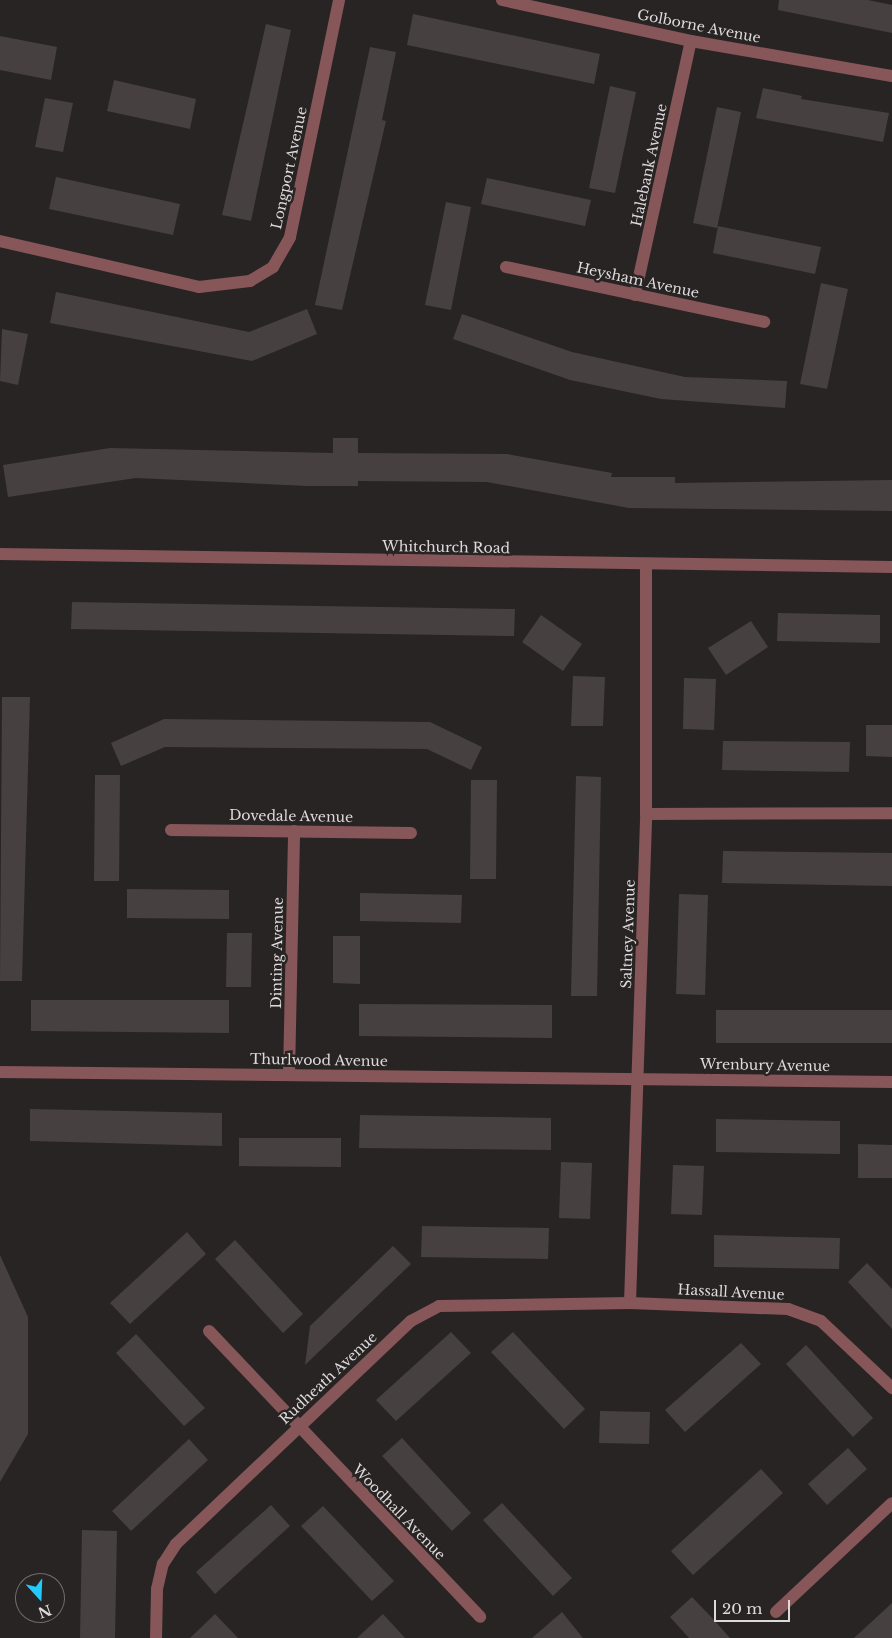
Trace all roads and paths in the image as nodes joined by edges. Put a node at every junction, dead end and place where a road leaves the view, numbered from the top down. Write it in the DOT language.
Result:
graph roads {
  1 [pos="339,0"];
  2 [pos="502,0"];
  3 [pos="691,41"];
  4 [pos="892,76"];
  5 [pos="0,241"];
  6 [pos="506,267"];
  7 [pos="636,295"];
  8 [pos="764,322"];
  9 [pos="0,554"];
  10 [pos="646,566"];
  11 [pos="892,567"];
  12 [pos="892,813"];
  13 [pos="646,814"];
  14 [pos="171,830"];
  15 [pos="294,832"];
  16 [pos="411,833"];
  17 [pos="0,1072"];
  18 [pos="289,1075"];
  19 [pos="638,1078"];
  20 [pos="892,1082"];
  21 [pos="630,1303"];
  22 [pos="209,1332"];
  23 [pos="892,1388"];
  24 [pos="297,1427"];
  25 [pos="892,1503"];
  26 [pos="776,1612"];
  27 [pos="480,1617"];
  28 [pos="156,1638"];
  1 -- 5 [label="street, Longport Avenue"];
  2 -- 3 [label="street, Golborne Avenue"];
  3 -- 4 [label="street, Golborne Avenue"];
  3 -- 7 [label="street, Halebank Avenue"];
  6 -- 7 [label="street, Heysham Avenue"];
  7 -- 8 [label="street, Heysham Avenue"];
  9 -- 10 [label="street, Whitchurch Road"];
  10 -- 11 [label="street, Whitchurch Road"];
  10 -- 13 [label="street, Saltney Avenue"];
  12 -- 13 [label="street"];
  13 -- 19 [label="street, Saltney Avenue"];
  14 -- 15 [label="street, Dovedale Avenue"];
  15 -- 16 [label="street, Dovedale Avenue"];
  15 -- 18 [label="street, Dinting Avenue"];
  17 -- 18 [label="street, Thurlwood Avenue"];
  18 -- 19 [label="street, Thurlwood Avenue"];
  19 -- 20 [label="street, Wrenbury Avenue"];
  19 -- 21 [label="street, Saltney Avenue"];
  21 -- 23 [label="street, Hassall Avenue"];
  21 -- 24 [label="street, Rudheath Avenue"];
  22 -- 24 [label="street, Woodhall Avenue"];
  24 -- 27 [label="street, Woodhall Avenue"];
  24 -- 28 [label="street, Rudheath Avenue"];
  25 -- 26 [label="street"];
}
